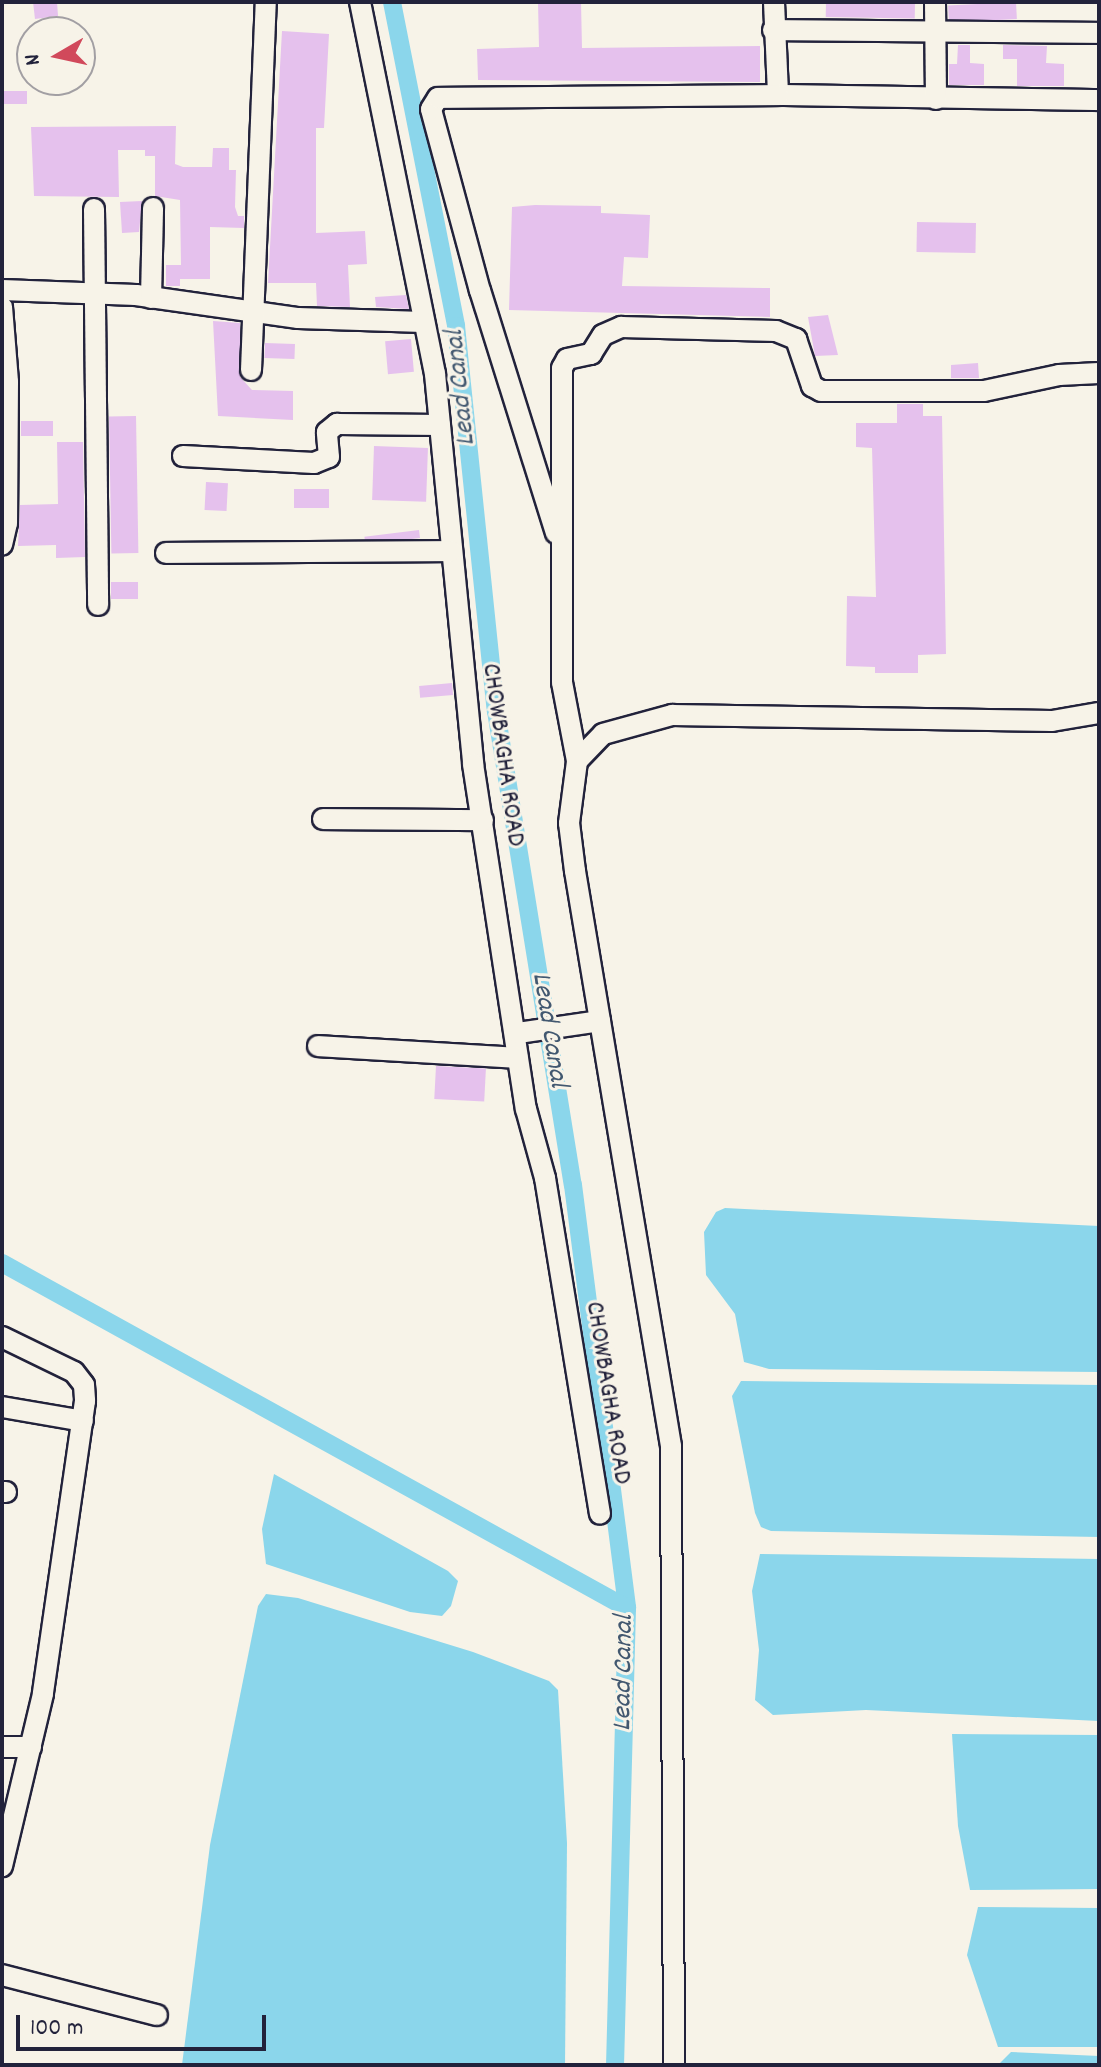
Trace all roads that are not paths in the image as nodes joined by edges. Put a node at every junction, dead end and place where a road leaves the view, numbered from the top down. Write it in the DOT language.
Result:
graph roads {
  1 [pos="266,2"];
  2 [pos="360,2"];
  3 [pos="774,2"];
  4 [pos="935,2"];
  5 [pos="773,30"];
  6 [pos="935,32"];
  7 [pos="1099,33"];
  8 [pos="778,95"];
  9 [pos="936,99"];
  10 [pos="1099,100"];
  11 [pos="153,208"];
  12 [pos="94,209"];
  13 [pos="2,290"];
  14 [pos="91,293"];
  15 [pos="151,298"];
  16 [pos="2,307"];
  17 [pos="252,314"];
  18 [pos="423,322"];
  19 [pos="251,370"];
  20 [pos="1099,373"];
  21 [pos="440,425"];
  22 [pos="183,456"];
  23 [pos="2,544"];
  24 [pos="451,551"];
  25 [pos="562,552"];
  26 [pos="166,553"];
  27 [pos="98,605"];
  28 [pos="1099,713"];
  29 [pos="577,761"];
  30 [pos="323,819"];
  31 [pos="483,820"];
  32 [pos="600,1021"];
  33 [pos="518,1033"];
  34 [pos="318,1046"];
  35 [pos="518,1058"];
  36 [pos="2,1337"];
  37 [pos="2,1407"];
  38 [pos="83,1421"];
  39 [pos="600,1514"];
  40 [pos="2,1747"];
  41 [pos="31,1747"];
  42 [pos="2,1866"];
  43 [pos="2,1975"];
  44 [pos="157,2015"];
  45 [pos="674,2065"];
  1 -- 17 [label="street"];
  2 -- 18 [label="street, CHOWBAGHA ROAD"];
  3 -- 5 [label="street"];
  4 -- 6 [label="street"];
  5 -- 6 [label="street"];
  5 -- 8 [label="street"];
  6 -- 7 [label="street"];
  6 -- 9 [label="street"];
  8 -- 9 [label="street"];
  8 -- 25 [label="street"];
  9 -- 10 [label="street"];
  11 -- 15 [label="street"];
  12 -- 14 [label="street"];
  13 -- 14 [label="street"];
  14 -- 15 [label="street"];
  14 -- 27 [label="street"];
  15 -- 17 [label="street"];
  16 -- 23 [label="street"];
  17 -- 18 [label="street"];
  17 -- 19 [label="street"];
  18 -- 21 [label="street, CHOWBAGHA ROAD"];
  20 -- 25 [label="street"];
  21 -- 22 [label="street"];
  21 -- 24 [label="street, CHOWBAGHA ROAD"];
  24 -- 26 [label="street"];
  24 -- 31 [label="street, CHOWBAGHA ROAD"];
  25 -- 29 [label="street"];
  28 -- 29 [label="street"];
  29 -- 32 [label="street"];
  30 -- 31 [label="street"];
  31 -- 33 [label="street, CHOWBAGHA ROAD"];
  32 -- 33 [label="street"];
  32 -- 45 [label="street"];
  33 -- 35 [label="street, CHOWBAGHA ROAD"];
  34 -- 35 [label="street"];
  35 -- 39 [label="street, CHOWBAGHA ROAD"];
  36 -- 38 [label="street"];
  37 -- 38 [label="street"];
  38 -- 41 [label="street"];
  40 -- 41 [label="street"];
  41 -- 42 [label="street"];
  43 -- 44 [label="street"];
}
